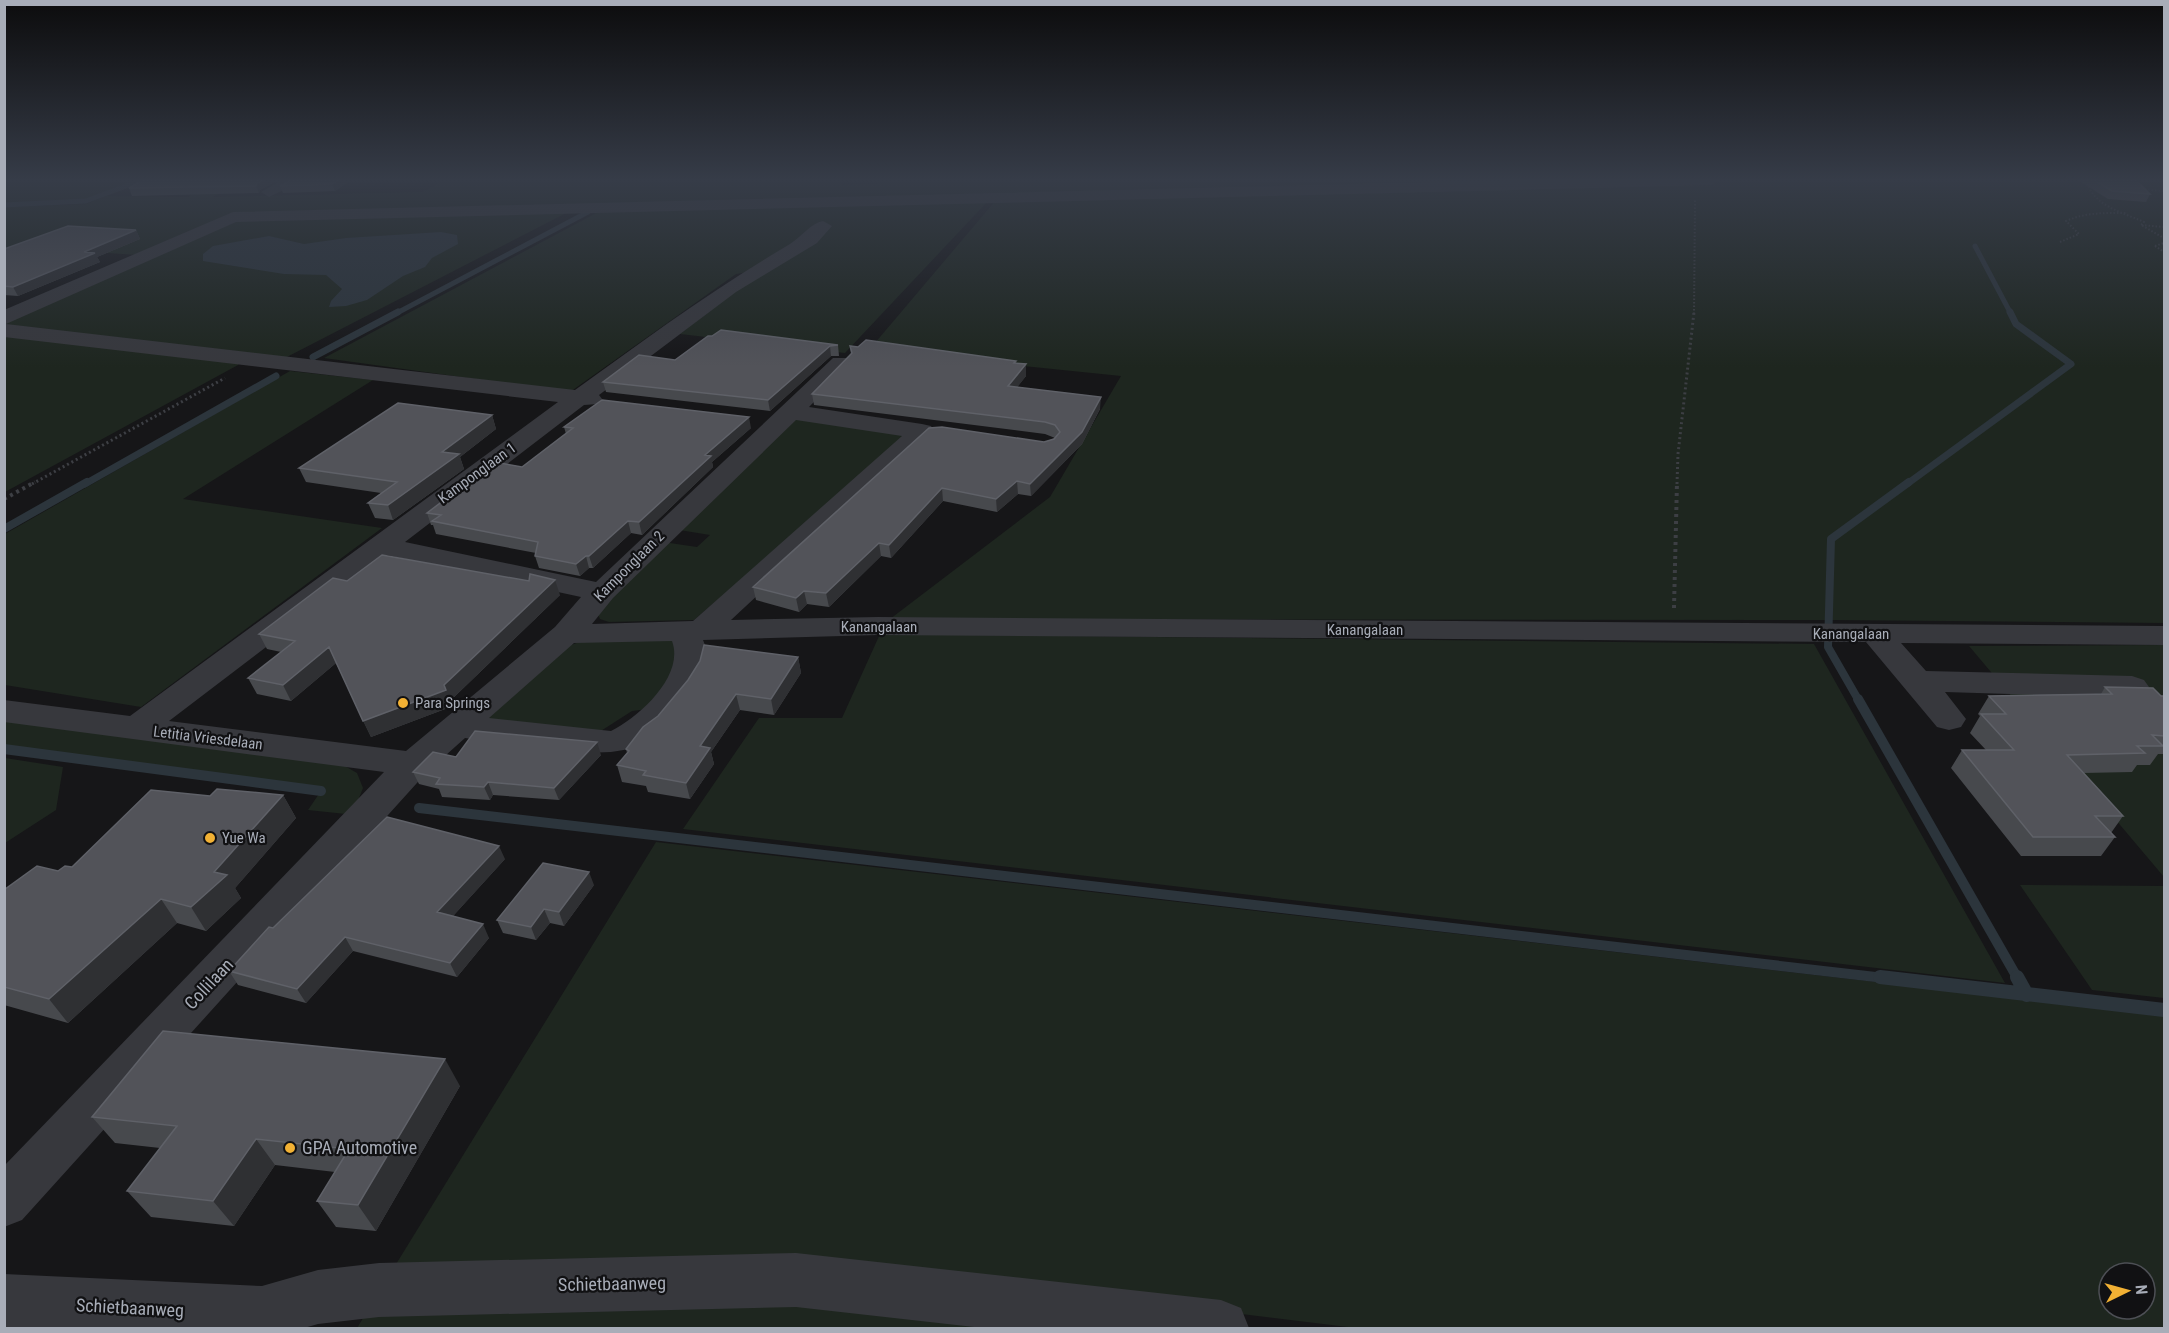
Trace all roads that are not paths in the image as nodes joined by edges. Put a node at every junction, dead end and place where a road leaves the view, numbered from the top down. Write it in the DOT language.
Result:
graph roads {
  1 [pos="176,242"];
  2 [pos="806,242"];
  3 [pos="4,318"];
  4 [pos="4,330"];
  5 [pos="841,363"];
  6 [pos="579,398"];
  7 [pos="614,402"];
  8 [pos="773,418"];
  9 [pos="380,545"];
  10 [pos="602,592"];
  11 [pos="692,631"];
  12 [pos="566,634"];
  13 [pos="1863,634"];
  14 [pos="2164,635"];
  15 [pos="1917,681"];
  16 [pos="2132,687"];
  17 [pos="4,711"];
  18 [pos="1949,719"];
  19 [pos="458,726"];
  20 [pos="135,729"];
  21 [pos="412,764"];
  22 [pos="4,1203"];
  23 [pos="4,1301"];
  24 [pos="261,1322"];
  25 [pos="1221,1329"];
  1 -- 3 [label="street"];
  2 -- 6 [label="street, Kamponglaan 1"];
  4 -- 6 [label="street"];
  5 -- 8 [label="street, Kamponglaan 2"];
  6 -- 7 [label="street"];
  6 -- 9 [label="street, Kamponglaan 1"];
  8 -- 10 [label="street, Kamponglaan 2"];
  8 -- 11 [label="street"];
  9 -- 10 [label="street"];
  9 -- 20 [label="street, Kamponglaan 1"];
  10 -- 12 [label="street, Kamponglaan 2"];
  11 -- 12 [label="street, Kanangalaan"];
  11 -- 13 [label="street, Kanangalaan"];
  11 -- 19 [label="street"];
  12 -- 19 [label="street, Kamponglaan 2"];
  13 -- 14 [label="street, Kanangalaan"];
  13 -- 15 [label="street"];
  15 -- 16 [label="street"];
  15 -- 18 [label="street"];
  17 -- 20 [label="street, Letitia Vriesdelaan"];
  19 -- 21 [label="street, Kamponglaan 2"];
  20 -- 21 [label="street, Letitia Vriesdelaan"];
  21 -- 22 [label="street, Collilaan"];
  23 -- 24 [label="street, Schietbaanweg"];
  24 -- 25 [label="street, Schietbaanweg"];
}
